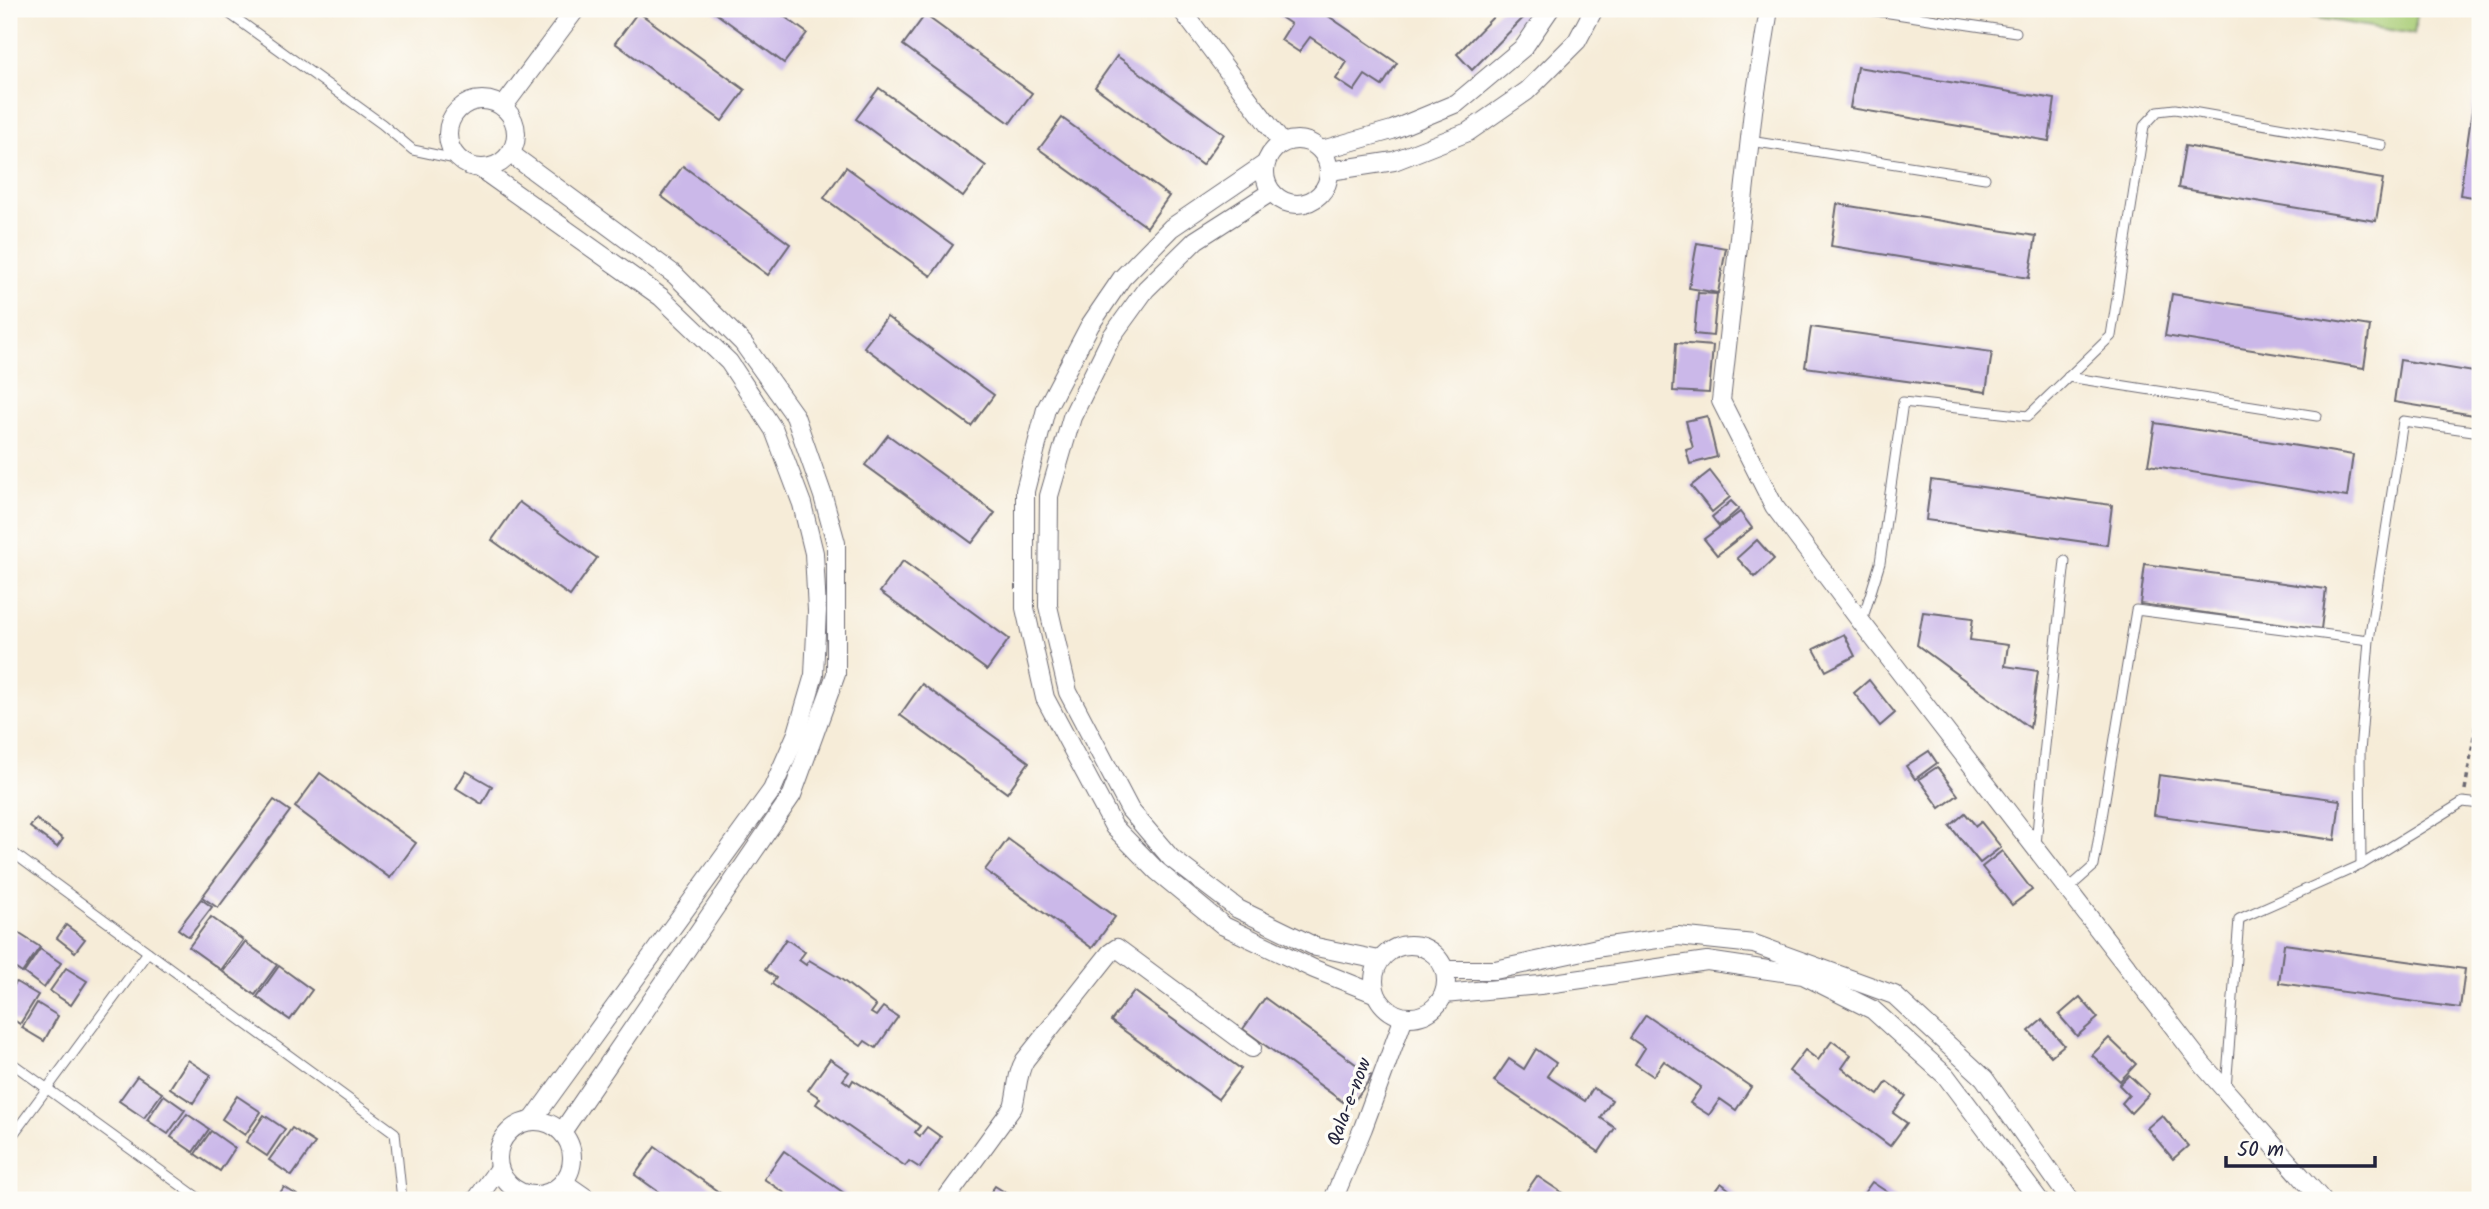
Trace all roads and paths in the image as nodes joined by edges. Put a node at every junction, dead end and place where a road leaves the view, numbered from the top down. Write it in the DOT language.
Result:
graph roads {
  1 [pos="223,9"];
  2 [pos="576,9"];
  3 [pos="1181,9"];
  4 [pos="1550,9"];
  5 [pos="1594,9"];
  6 [pos="1769,9"];
  7 [pos="1863,9"];
  8 [pos="2016,32"];
  9 [pos="503,107"];
  10 [pos="1750,141"];
  11 [pos="1282,143"];
  12 [pos="2382,145"];
  13 [pos="1322,150"];
  14 [pos="511,154"];
  15 [pos="460,160"];
  16 [pos="1265,164"];
  17 [pos="481,169"];
  18 [pos="1330,171"];
  19 [pos="1985,178"];
  20 [pos="1271,192"];
  21 [pos="2068,377"];
  22 [pos="2317,416"];
  23 [pos="2480,432"];
  24 [pos="2065,561"];
  25 [pos="1862,623"];
  26 [pos="2369,640"];
  27 [pos="2480,700"];
  28 [pos="2463,802"];
  29 [pos="2480,804"];
  30 [pos="2036,847"];
  31 [pos="9,850"];
  32 [pos="2361,865"];
  33 [pos="2068,888"];
  34 [pos="148,951"];
  35 [pos="1379,960"];
  36 [pos="1445,970"];
  37 [pos="1376,994"];
  38 [pos="1444,994"];
  39 [pos="1404,1017"];
  40 [pos="1252,1048"];
  41 [pos="9,1060"];
  42 [pos="47,1088"];
  43 [pos="2226,1091"];
  44 [pos="532,1121"];
  45 [pos="562,1132"];
  46 [pos="9,1140"];
  47 [pos="499,1168"];
  48 [pos="564,1182"];
  49 [pos="514,1195"];
  50 [pos="201,1200"];
  51 [pos="402,1200"];
  52 [pos="476,1200"];
  53 [pos="589,1200"];
  54 [pos="945,1200"];
  55 [pos="1333,1200"];
  56 [pos="2039,1200"];
  57 [pos="2070,1200"];
  58 [pos="2322,1200"];
  1 -- 15 [label="lane"];
  2 -- 9 [label="street"];
  3 -- 11 [label="street"];
  4 -- 13 [label="street"];
  5 -- 18 [label="street"];
  6 -- 10 [label="street"];
  7 -- 8 [label="lane"];
  9 -- 14 [label="street"];
  9 -- 15 [label="street"];
  10 -- 19 [label="lane"];
  10 -- 25 [label="street"];
  11 -- 13 [label="street"];
  11 -- 16 [label="street"];
  12 -- 21 [label="lane"];
  13 -- 18 [label="street"];
  14 -- 17 [label="street"];
  14 -- 45 [label="street"];
  15 -- 17 [label="street"];
  16 -- 20 [label="street"];
  16 -- 37 [label="street"];
  17 -- 44 [label="street"];
  18 -- 20 [label="street"];
  20 -- 35 [label="street"];
  21 -- 22 [label="lane"];
  21 -- 25 [label="lane"];
  23 -- 26 [label="lane"];
  24 -- 30 [label="lane"];
  25 -- 30 [label="street"];
  26 -- 32 [label="lane"];
  26 -- 33 [label="lane"];
  27 -- 28 [label="path"];
  28 -- 29 [label="lane"];
  28 -- 32 [label="lane"];
  30 -- 33 [label="street"];
  31 -- 34 [label="lane"];
  32 -- 43 [label="lane"];
  33 -- 43 [label="street"];
  34 -- 42 [label="lane"];
  34 -- 51 [label="lane"];
  35 -- 36 [label="street"];
  35 -- 37 [label="street"];
  36 -- 38 [label="street"];
  36 -- 57 [label="street"];
  37 -- 39 [label="street"];
  38 -- 39 [label="street"];
  38 -- 56 [label="street"];
  39 -- 55 [label="street, Qala-e-now"];
  40 -- 54 [label="street"];
  41 -- 42 [label="lane"];
  42 -- 46 [label="lane"];
  42 -- 50 [label="lane"];
  43 -- 58 [label="street"];
  44 -- 45 [label="street"];
  44 -- 47 [label="street"];
  45 -- 48 [label="street"];
  47 -- 49 [label="street"];
  47 -- 52 [label="street"];
  48 -- 49 [label="street"];
  48 -- 53 [label="street"];
}
